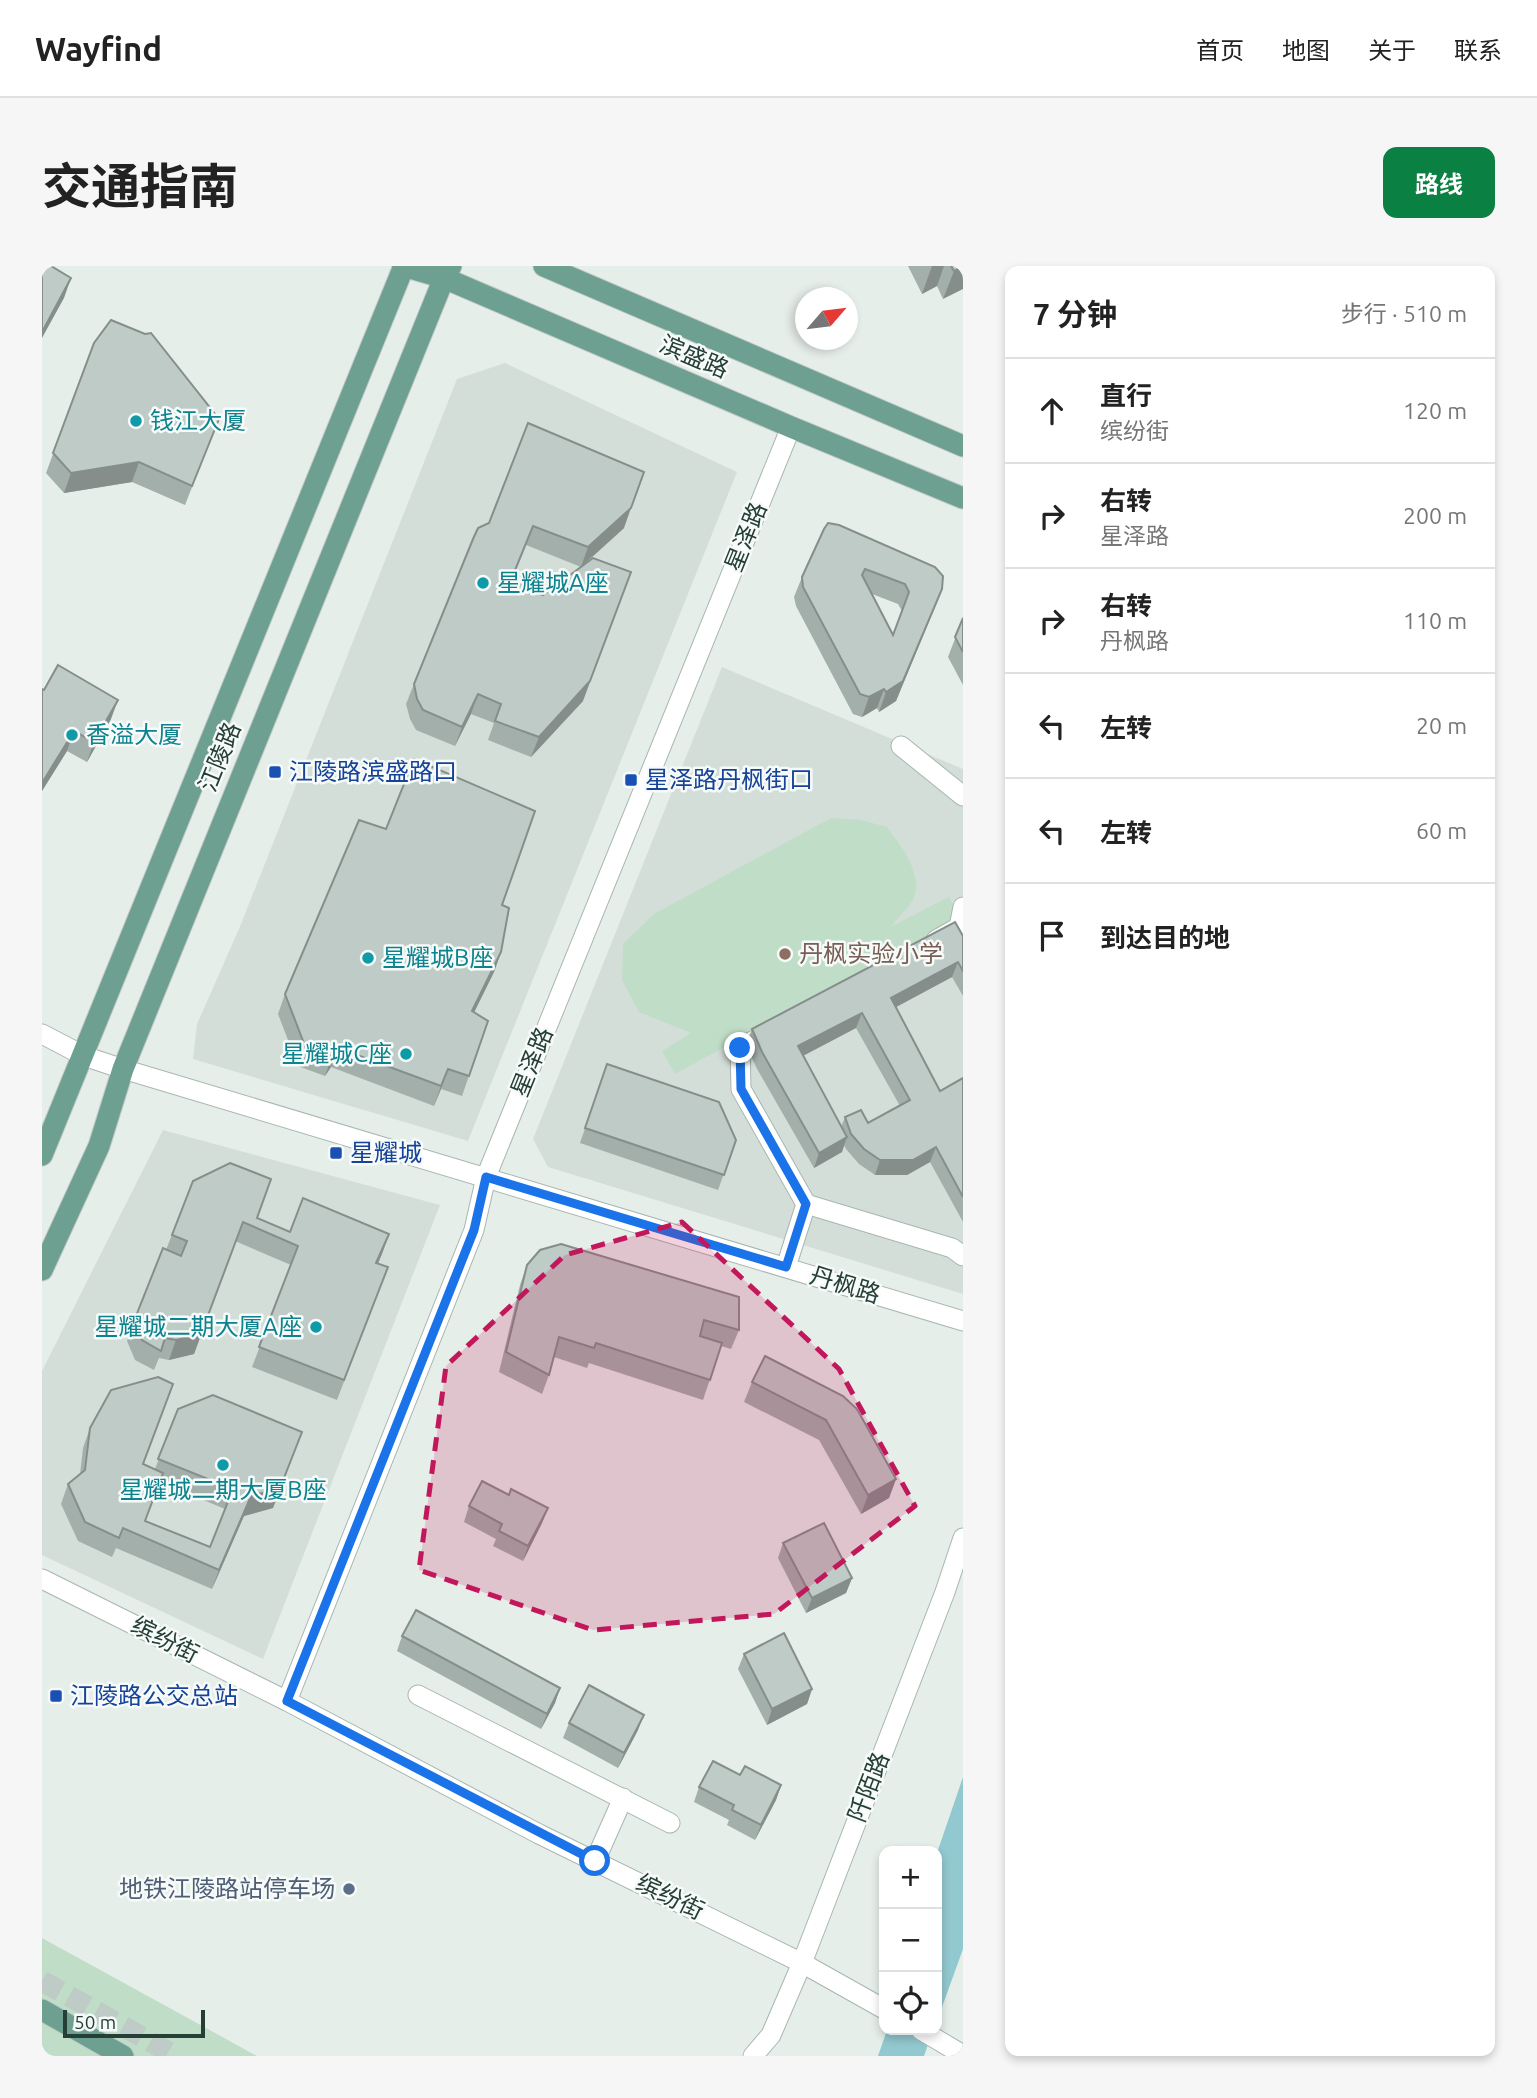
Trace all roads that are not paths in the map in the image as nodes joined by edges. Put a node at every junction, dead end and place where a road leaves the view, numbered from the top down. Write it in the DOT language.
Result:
graph roads {
  1 [pos="403,266"];
  2 [pos="544,266"];
  3 [pos="447,272"];
  4 [pos="791,427"];
  5 [pos="963,446"];
  6 [pos="963,498"];
  7 [pos="901,746"];
  8 [pos="963,796"];
  9 [pos="963,907"];
  10 [pos="923,947"];
  11 [pos="789,1021"];
  12 [pos="42,1034"];
  13 [pos="84,1056"];
  14 [pos="123,1069"];
  15 [pos="42,1155"];
  16 [pos="486,1177"];
  17 [pos="806,1204"];
  18 [pos="963,1256"];
  19 [pos="786,1267"];
  20 [pos="42,1270"];
  21 [pos="963,1321"];
  22 [pos="963,1538"];
  23 [pos="42,1579"];
  24 [pos="418,1695"];
  25 [pos="287,1701"];
  26 [pos="623,1798"];
  27 [pos="670,1823"];
  28 [pos="595,1861"];
  29 [pos="802,1963"];
  30 [pos="878,2005"];
  31 [pos="42,2010"];
  32 [pos="771,2035"];
  33 [pos="930,2035"];
  34 [pos="963,2054"];
  35 [pos="122,2056"];
  36 [pos="753,2056"];
  37 [pos="771,2056"];
  1 -- 3 [label="main road, 滨盛路"];
  1 -- 13 [label="main road, 江陵路"];
  2 -- 5 [label="main road, 滨盛路"];
  3 -- 4 [label="main road, 滨盛路"];
  3 -- 14 [label="main road, 江陵路"];
  4 -- 6 [label="main road, 滨盛路"];
  4 -- 16 [label="street, 星泽路"];
  7 -- 8 [label="street"];
  9 -- 10 [label="street"];
  11 -- 17 [label="street"];
  12 -- 13 [label="street"];
  13 -- 14 [label="street"];
  13 -- 15 [label="main road, 江陵路"];
  14 -- 16 [label="street, 丹枫路"];
  14 -- 20 [label="main road, 江陵路"];
  16 -- 19 [label="street, 丹枫路"];
  16 -- 25 [label="street, 星泽路"];
  17 -- 18 [label="street"];
  17 -- 19 [label="street"];
  19 -- 21 [label="street, 丹枫路"];
  22 -- 29 [label="street, 阡陌路"];
  23 -- 25 [label="street, 缤纷街"];
  24 -- 26 [label="street"];
  25 -- 28 [label="street, 缤纷街"];
  26 -- 27 [label="street"];
  26 -- 28 [label="street"];
  28 -- 29 [label="street, 缤纷街"];
  29 -- 30 [label="street, 缤纷街"];
  29 -- 32 [label="street, 阡陌路"];
  31 -- 35 [label="main road"];
  32 -- 36 [label="street, 阡陌路"];
  32 -- 37 [label="street, 阡陌路"];
  33 -- 34 [label="street"];
}
